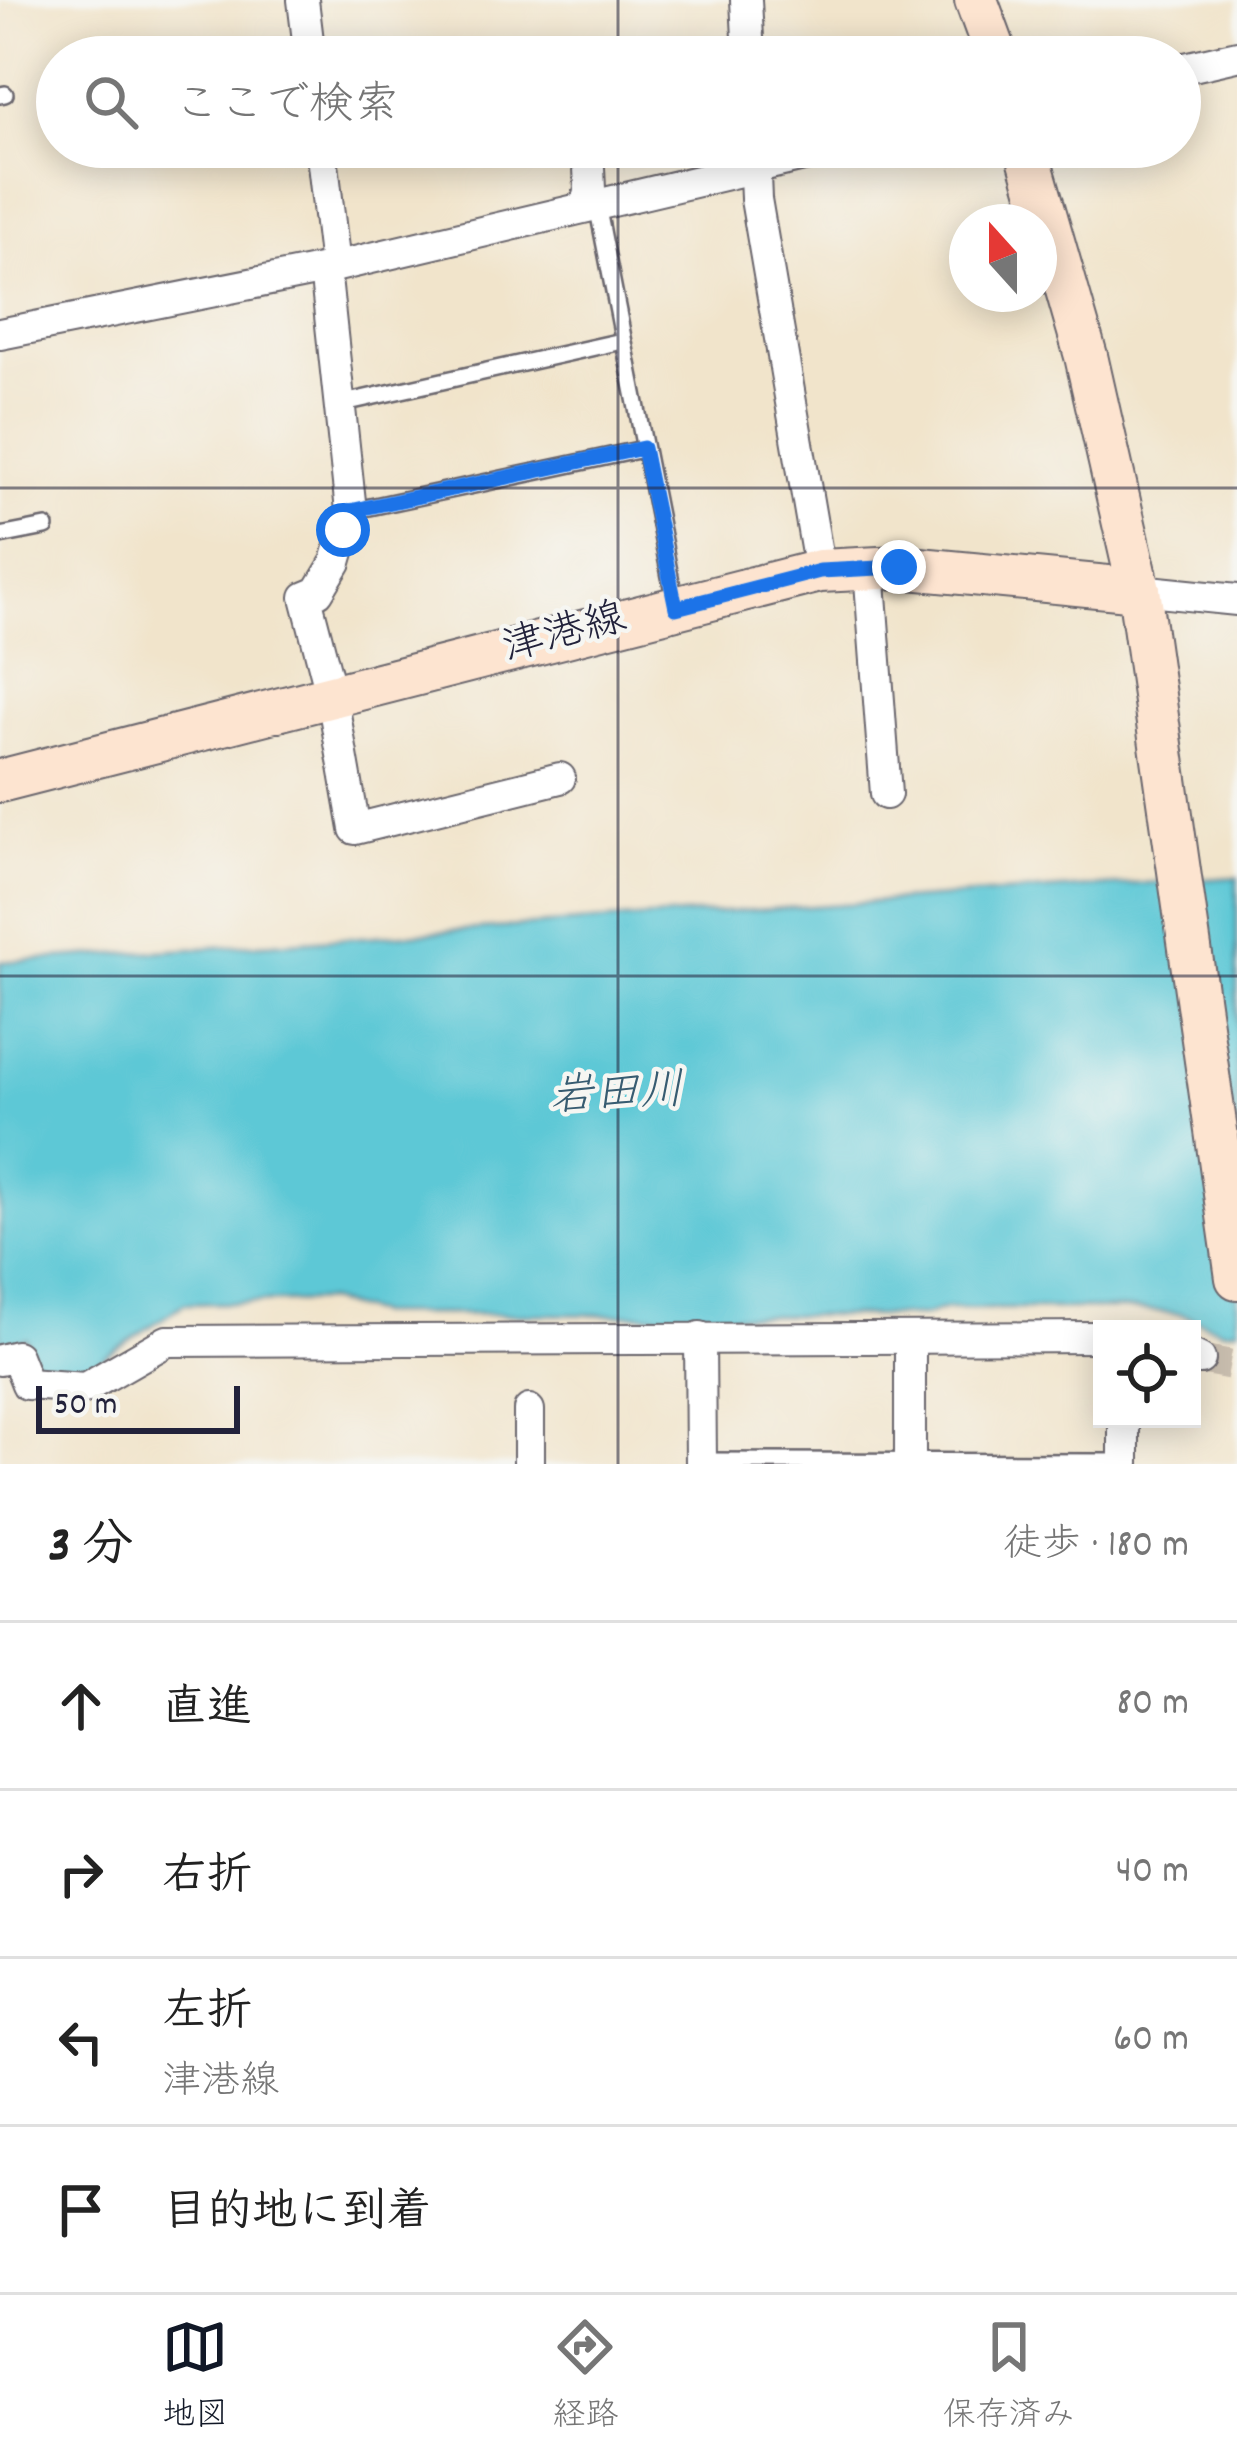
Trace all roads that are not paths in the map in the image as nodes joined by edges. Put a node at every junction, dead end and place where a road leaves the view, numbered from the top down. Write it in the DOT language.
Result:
graph roads {
  1 [pos="303,0"];
  2 [pos="746,0"];
  3 [pos="976,0"];
  4 [pos="307,36"];
  5 [pos="748,36"];
  6 [pos="989,36"];
  7 [pos="1237,56"];
  8 [pos="1201,64"];
  9 [pos="323,168"];
  10 [pos="589,168"];
  11 [pos="720,168"];
  12 [pos="754,168"];
  13 [pos="1032,168"];
  14 [pos="591,206"];
  15 [pos="330,267"];
  16 [pos="0,334"];
  17 [pos="622,340"];
  18 [pos="339,404"];
  19 [pos="643,448"];
  20 [pos="350,511"];
  21 [pos="46,527"];
  22 [pos="0,536"];
  23 [pos="869,568"];
  24 [pos="820,571"];
  25 [pos="1139,590"];
  26 [pos="1237,600"];
  27 [pos="676,608"];
  28 [pos="332,697"];
  29 [pos="560,778"];
  30 [pos="0,781"];
  31 [pos="886,794"];
  32 [pos="1237,1278"];
  33 [pos="1093,1336"];
  34 [pos="700,1337"];
  35 [pos="910,1349"];
  36 [pos="0,1360"];
  37 [pos="529,1410"];
  38 [pos="1124,1428"];
  39 [pos="701,1462"];
  40 [pos="910,1463"];
  41 [pos="1124,1463"];
  42 [pos="530,1464"];
  1 -- 4 [label="street"];
  2 -- 5 [label="street"];
  3 -- 6 [label="street"];
  7 -- 8 [label="street"];
  9 -- 15 [label="street"];
  10 -- 14 [label="street"];
  11 -- 14 [label="street"];
  12 -- 24 [label="street"];
  13 -- 25 [label="street"];
  14 -- 15 [label="street"];
  14 -- 17 [label="lane"];
  15 -- 16 [label="street"];
  15 -- 18 [label="street"];
  17 -- 18 [label="lane"];
  17 -- 19 [label="lane"];
  18 -- 20 [label="street"];
  19 -- 20 [label="lane"];
  19 -- 27 [label="lane"];
  20 -- 28 [label="street"];
  21 -- 22 [label="lane"];
  23 -- 24 [label="street, 津港線"];
  23 -- 25 [label="street, 津港線"];
  23 -- 31 [label="street"];
  24 -- 27 [label="street, 津港線"];
  25 -- 26 [label="street"];
  25 -- 32 [label="street"];
  27 -- 28 [label="street, 津港線"];
  28 -- 29 [label="street"];
  28 -- 30 [label="street, 津港線"];
  33 -- 34 [label="street"];
  34 -- 36 [label="street"];
  34 -- 39 [label="street"];
  35 -- 40 [label="street"];
  37 -- 42 [label="street"];
  38 -- 41 [label="street"];
  39 -- 40 [label="lane"];
  40 -- 41 [label="lane"];
}
